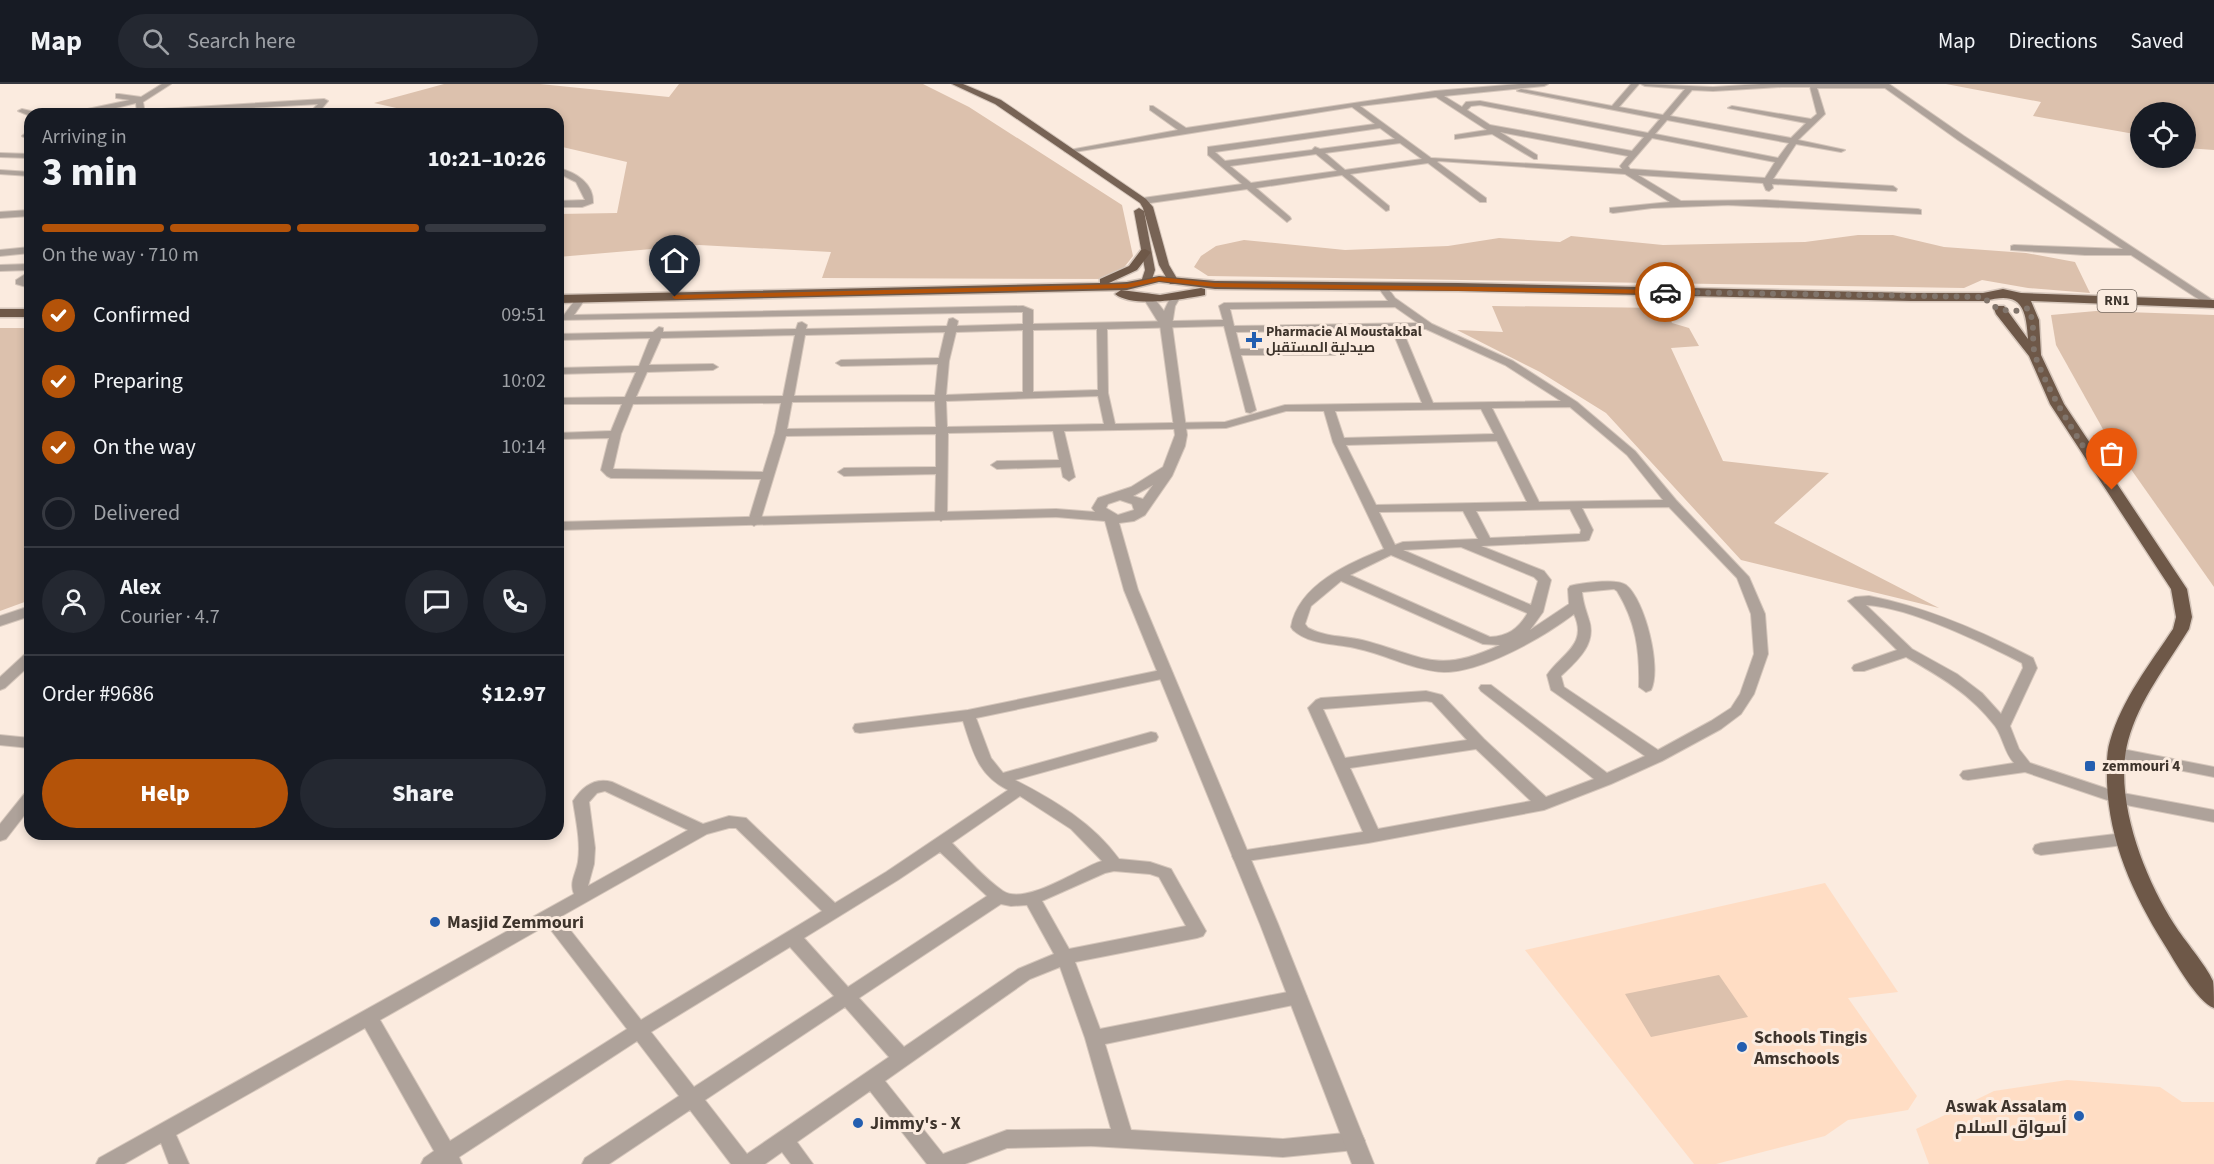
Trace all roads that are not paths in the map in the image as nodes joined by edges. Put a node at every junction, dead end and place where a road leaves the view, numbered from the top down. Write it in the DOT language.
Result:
graph roads {
  1 [pos="146,84"];
  2 [pos="167,84"];
  3 [pos="945,84"];
  4 [pos="956,84"];
  5 [pos="1544,84"];
  6 [pos="1635,84"];
  7 [pos="1645,84"];
  8 [pos="1704,84"];
  9 [pos="1813,85"];
  10 [pos="1829,85"];
  11 [pos="1885,85"];
  12 [pos="1502,87"];
  13 [pos="1690,88"];
  14 [pos="1713,89"];
  15 [pos="1435,93"];
  16 [pos="150,94"];
  17 [pos="119,96"];
  18 [pos="1739,98"];
  19 [pos="140,100"];
  20 [pos="1353,104"];
  21 [pos="76,105"];
  22 [pos="86,108"];
  23 [pos="108,108"];
  24 [pos="125,108"];
  25 [pos="141,108"];
  26 [pos="211,108"];
  27 [pos="318,108"];
  28 [pos="1153,108"];
  29 [pos="1614,108"];
  30 [pos="21,111"];
  31 [pos="1462,111"];
  32 [pos="24,112"];
  33 [pos="1665,117"];
  34 [pos="1560,119"];
  35 [pos="1812,122"];
  36 [pos="1383,125"];
  37 [pos="1720,127"];
  38 [pos="1490,129"];
  39 [pos="1185,131"];
  40 [pos="1649,135"];
  41 [pos="1299,136"];
  42 [pos="1458,137"];
  43 [pos="1402,140"];
  44 [pos="1794,141"];
  45 [pos="1841,150"];
  46 [pos="1068,151"];
  47 [pos="1318,152"];
  48 [pos="1633,154"];
  49 [pos="0,155"];
  50 [pos="16,156"];
  51 [pos="24,156"];
  52 [pos="1534,157"];
  53 [pos="1429,160"];
  54 [pos="1781,161"];
  55 [pos="1224,164"];
  56 [pos="0,166"];
  57 [pos="0,172"];
  58 [pos="564,172"];
  59 [pos="1342,172"];
  60 [pos="1629,172"];
  61 [pos="24,174"];
  62 [pos="1767,181"];
  63 [pos="1248,185"];
  64 [pos="1893,189"];
  65 [pos="1483,200"];
  66 [pos="1143,201"];
  67 [pos="1677,202"];
  68 [pos="1772,202"];
  69 [pos="564,204"];
  70 [pos="1823,205"];
  71 [pos="1386,208"];
  72 [pos="1613,210"];
  73 [pos="1918,212"];
  74 [pos="24,213"];
  75 [pos="0,215"];
  76 [pos="1287,219"];
  77 [pos="1834,219"];
  78 [pos="2014,248"];
  79 [pos="24,251"];
  80 [pos="1146,252"];
  81 [pos="2132,252"];
  82 [pos="0,253"];
  83 [pos="24,267"];
  84 [pos="0,268"];
  85 [pos="1074,287"];
  86 [pos="1145,289"];
  87 [pos="1176,289"];
  88 [pos="1384,289"];
  89 [pos="1985,297"];
  90 [pos="2020,297"];
  91 [pos="564,300"];
  92 [pos="579,301"];
  93 [pos="564,303"];
  94 [pos="1396,304"];
  95 [pos="2213,306"];
  96 [pos="0,307"];
  97 [pos="24,307"];
  98 [pos="1997,308"];
  99 [pos="2029,308"];
  100 [pos="954,310"];
  101 [pos="0,313"];
  102 [pos="24,313"];
  103 [pos="804,314"];
  104 [pos="564,316"];
  105 [pos="664,317"];
  106 [pos="564,318"];
  107 [pos="1166,325"];
  108 [pos="1102,326"];
  109 [pos="1229,326"];
  110 [pos="1428,326"];
  111 [pos="1396,327"];
  112 [pos="1030,328"];
  113 [pos="952,329"];
  114 [pos="801,332"];
  115 [pos="658,335"];
  116 [pos="564,338"];
  117 [pos="1236,352"];
  118 [pos="1335,352"];
  119 [pos="2035,355"];
  120 [pos="944,361"];
  121 [pos="841,363"];
  122 [pos="713,367"];
  123 [pos="642,369"];
  124 [pos="564,371"];
  125 [pos="1103,393"];
  126 [pos="1028,396"];
  127 [pos="787,398"];
  128 [pos="940,398"];
  129 [pos="630,399"];
  130 [pos="564,401"];
  131 [pos="1574,404"];
  132 [pos="1485,405"];
  133 [pos="1429,406"];
  134 [pos="1328,407"];
  135 [pos="1250,410"];
  136 [pos="1182,425"];
  137 [pos="1110,427"];
  138 [pos="1058,428"];
  139 [pos="942,430"];
  140 [pos="781,433"];
  141 [pos="615,434"];
  142 [pos="564,436"];
  143 [pos="1502,437"];
  144 [pos="1340,442"];
  145 [pos="1065,463"];
  146 [pos="997,465"];
  147 [pos="942,470"];
  148 [pos="1167,470"];
  149 [pos="844,472"];
  150 [pos="768,476"];
  151 [pos="1069,477"];
  152 [pos="1120,496"];
  153 [pos="1103,501"];
  154 [pos="1672,503"];
  155 [pos="1534,504"];
  156 [pos="1574,504"];
  157 [pos="1467,506"];
  158 [pos="1371,509"];
  159 [pos="1056,513"];
  160 [pos="1138,514"];
  161 [pos="941,517"];
  162 [pos="1109,518"];
  163 [pos="754,522"];
  164 [pos="564,526"];
  165 [pos="1485,540"];
  166 [pos="1460,542"];
  167 [pos="1390,550"];
  168 [pos="1122,551"];
  169 [pos="1341,576"];
  170 [pos="1575,605"];
  171 [pos="1536,612"];
  172 [pos="24,613"];
  173 [pos="0,621"];
  174 [pos="1907,652"];
  175 [pos="24,663"];
  176 [pos="1859,668"];
  177 [pos="1166,674"];
  178 [pos="0,685"];
  179 [pos="1646,687"];
  180 [pos="1486,688"];
  181 [pos="969,715"];
  182 [pos="2003,726"];
  183 [pos="860,728"];
  184 [pos="1150,737"];
  185 [pos="0,740"];
  186 [pos="24,742"];
  187 [pos="1479,743"];
  188 [pos="2117,748"];
  189 [pos="1657,757"];
  190 [pos="1341,764"];
  191 [pos="2214,764"];
  192 [pos="2025,766"];
  193 [pos="2214,772"];
  194 [pos="1968,775"];
  195 [pos="1000,779"];
  196 [pos="1606,780"];
  197 [pos="1020,789"];
  198 [pos="2116,797"];
  199 [pos="1544,804"];
  200 [pos="24,805"];
  201 [pos="2206,814"];
  202 [pos="2214,821"];
  203 [pos="702,830"];
  204 [pos="0,835"];
  205 [pos="1373,836"];
  206 [pos="2124,839"];
  207 [pos="942,844"];
  208 [pos="2042,849"];
  209 [pos="1240,856"];
  210 [pos="1114,866"];
  211 [pos="583,895"];
  212 [pos="999,897"];
  213 [pos="1032,899"];
  214 [pos="834,912"];
  215 [pos="549,915"];
  216 [pos="791,936"];
  217 [pos="1065,957"];
  218 [pos="845,996"];
  219 [pos="1298,997"];
  220 [pos="2214,999"];
  221 [pos="368,1016"];
  222 [pos="638,1031"];
  223 [pos="1094,1038"];
  224 [pos="902,1058"];
  225 [pos="872,1078"];
  226 [pos="690,1099"];
  227 [pos="165,1131"];
  228 [pos="783,1139"];
  229 [pos="1124,1139"];
  230 [pos="1355,1141"];
  231 [pos="443,1161"];
  232 [pos="106,1164"];
  233 [pos="179,1164"];
  234 [pos="592,1164"];
  235 [pos="743,1164"];
  236 [pos="749,1164"];
  237 [pos="803,1164"];
  238 [pos="941,1164"];
  239 [pos="1364,1164"];
  1 -- 16 [label="street"];
  2 -- 16 [label="street"];
  3 -- 80 [label="main road"];
  4 -- 46 [label="main road"];
  5 -- 12 [label="street"];
  6 -- 29 [label="street"];
  7 -- 13 [label="street"];
  8 -- 14 [label="street"];
  9 -- 10 [label="street"];
  9 -- 18 [label="street"];
  9 -- 35 [label="street"];
  10 -- 11 [label="street"];
  11 -- 81 [label="street"];
  12 -- 15 [label="street"];
  12 -- 34 [label="street"];
  13 -- 14 [label="street"];
  13 -- 33 [label="street"];
  14 -- 18 [label="street"];
  15 -- 20 [label="street"];
  15 -- 31 [label="street"];
  16 -- 19 [label="street"];
  17 -- 19 [label="street"];
  18 -- 35 [label="street"];
  18 -- 37 [label="street"];
  19 -- 23 [label="street"];
  19 -- 24 [label="street"];
  19 -- 25 [label="street"];
  20 -- 36 [label="street"];
  20 -- 39 [label="street"];
  21 -- 22 [label="street"];
  26 -- 27 [label="street"];
  28 -- 39 [label="street"];
  29 -- 33 [label="street"];
  29 -- 34 [label="street"];
  30 -- 32 [label="street"];
  31 -- 34 [label="street"];
  31 -- 38 [label="street"];
  33 -- 37 [label="street"];
  33 -- 40 [label="street"];
  34 -- 38 [label="street"];
  34 -- 40 [label="street"];
  34 -- 48 [label="street"];
  35 -- 44 [label="street"];
  36 -- 41 [label="street"];
  36 -- 43 [label="street"];
  37 -- 44 [label="street"];
  38 -- 42 [label="street"];
  38 -- 52 [label="street"];
  39 -- 46 [label="street"];
  40 -- 48 [label="street"];
  40 -- 54 [label="street"];
  41 -- 47 [label="street"];
  41 -- 55 [label="street"];
  43 -- 47 [label="street"];
  43 -- 53 [label="street"];
  44 -- 45 [label="street"];
  44 -- 54 [label="street"];
  46 -- 66 [label="main road"];
  47 -- 55 [label="street"];
  47 -- 59 [label="street"];
  48 -- 60 [label="street"];
  49 -- 50 [label="street"];
  50 -- 51 [label="street"];
  50 -- 56 [label="street"];
  53 -- 59 [label="street"];
  53 -- 60 [label="street"];
  53 -- 65 [label="street"];
  54 -- 62 [label="street"];
  55 -- 63 [label="street"];
  57 -- 61 [label="street"];
  58 -- 69 [label="street"];
  59 -- 63 [label="street"];
  59 -- 71 [label="street"];
  60 -- 62 [label="street"];
  60 -- 67 [label="street"];
  62 -- 64 [label="street"];
  62 -- 68 [label="street"];
  63 -- 66 [label="street"];
  63 -- 76 [label="street"];
  66 -- 87 [label="main road"];
  67 -- 68 [label="street"];
  67 -- 72 [label="street"];
  68 -- 70 [label="street"];
  70 -- 73 [label="street"];
  70 -- 77 [label="street"];
  74 -- 75 [label="street"];
  78 -- 81 [label="street"];
  79 -- 82 [label="street"];
  80 -- 85 [label="highway"];
  80 -- 86 [label="main road"];
  81 -- 95 [label="street"];
  83 -- 84 [label="street"];
  85 -- 86 [label="highway, RN1"];
  85 -- 92 [label="highway, RN1"];
  86 -- 87 [label="highway, RN1"];
  86 -- 87 [label="highway, RN1"];
  86 -- 92 [label="highway, RN1"];
  86 -- 107 [label="street"];
  87 -- 88 [label="highway, RN1"];
  87 -- 107 [label="street"];
  88 -- 89 [label="highway, RN1"];
  88 -- 94 [label="street"];
  88 -- 98 [label="highway, RN1"];
  89 -- 90 [label="highway, RN1"];
  89 -- 98 [label="highway"];
  90 -- 95 [label="highway, RN1"];
  90 -- 99 [label="highway"];
  91 -- 92 [label="highway, RN1"];
  92 -- 93 [label="highway, RN1"];
  92 -- 104 [label="street"];
  94 -- 109 [label="street"];
  94 -- 110 [label="street"];
  95 -- 99 [label="highway, RN1"];
  96 -- 97 [label="highway"];
  98 -- 99 [label="highway, RN1"];
  98 -- 119 [label="highway"];
  99 -- 119 [label="highway"];
  100 -- 103 [label="street"];
  100 -- 112 [label="street"];
  100 -- 113 [label="street"];
  101 -- 102 [label="highway"];
  103 -- 105 [label="street"];
  103 -- 114 [label="street"];
  105 -- 106 [label="street"];
  105 -- 115 [label="street"];
  107 -- 108 [label="street"];
  107 -- 109 [label="street"];
  107 -- 136 [label="street"];
  108 -- 112 [label="street"];
  108 -- 125 [label="street"];
  109 -- 111 [label="street"];
  109 -- 117 [label="street"];
  110 -- 111 [label="street"];
  110 -- 131 [label="street"];
  111 -- 133 [label="street"];
  112 -- 113 [label="street"];
  112 -- 126 [label="street"];
  113 -- 114 [label="street"];
  113 -- 120 [label="street"];
  114 -- 115 [label="street"];
  114 -- 127 [label="street"];
  115 -- 116 [label="street"];
  115 -- 123 [label="street"];
  117 -- 118 [label="street"];
  117 -- 135 [label="street"];
  119 -- 188 [label="highway"];
  120 -- 121 [label="street"];
  120 -- 128 [label="street"];
  122 -- 123 [label="street"];
  123 -- 124 [label="street"];
  123 -- 129 [label="street"];
  125 -- 126 [label="street"];
  125 -- 137 [label="street"];
  126 -- 128 [label="street"];
  127 -- 128 [label="street"];
  127 -- 129 [label="street"];
  127 -- 140 [label="street"];
  128 -- 139 [label="street"];
  129 -- 130 [label="street"];
  129 -- 141 [label="street"];
  131 -- 132 [label="street"];
  131 -- 154 [label="street"];
  132 -- 133 [label="street"];
  132 -- 143 [label="street"];
  133 -- 134 [label="street"];
  134 -- 136 [label="street"];
  134 -- 144 [label="street"];
  136 -- 137 [label="street"];
  136 -- 148 [label="street"];
  137 -- 138 [label="street"];
  138 -- 139 [label="street"];
  138 -- 145 [label="street"];
  139 -- 140 [label="street"];
  139 -- 147 [label="street"];
  140 -- 150 [label="street"];
  141 -- 142 [label="street"];
  141 -- 150 [label="street"];
  143 -- 144 [label="street"];
  143 -- 155 [label="street"];
  144 -- 158 [label="street"];
  145 -- 146 [label="street"];
  145 -- 151 [label="street"];
  147 -- 149 [label="street"];
  147 -- 161 [label="street"];
  148 -- 152 [label="street"];
  148 -- 160 [label="street"];
  150 -- 163 [label="street"];
  152 -- 153 [label="street"];
  152 -- 160 [label="street"];
  153 -- 159 [label="street"];
  153 -- 162 [label="street"];
  154 -- 156 [label="street"];
  154 -- 189 [label="street"];
  155 -- 156 [label="street"];
  155 -- 157 [label="street"];
  156 -- 165 [label="street"];
  157 -- 158 [label="street"];
  157 -- 165 [label="street"];
  158 -- 167 [label="street"];
  159 -- 161 [label="street"];
  159 -- 162 [label="street"];
  160 -- 162 [label="street"];
  160 -- 168 [label="street"];
  161 -- 163 [label="street"];
  162 -- 168 [label="street"];
  163 -- 164 [label="street"];
  165 -- 166 [label="street"];
  166 -- 167 [label="street"];
  166 -- 171 [label="street"];
  167 -- 169 [label="street"];
  167 -- 171 [label="street"];
  168 -- 177 [label="street"];
  169 -- 170 [label="street"];
  169 -- 171 [label="street"];
  170 -- 179 [label="street"];
  170 -- 189 [label="street"];
  172 -- 173 [label="street"];
  174 -- 176 [label="street"];
  174 -- 182 [label="street"];
  174 -- 182 [label="street"];
  175 -- 178 [label="street"];
  177 -- 181 [label="street"];
  177 -- 209 [label="street"];
  180 -- 196 [label="street"];
  181 -- 183 [label="street"];
  181 -- 195 [label="street"];
  182 -- 192 [label="street"];
  184 -- 195 [label="street"];
  185 -- 186 [label="street"];
  187 -- 190 [label="street"];
  187 -- 190 [label="street"];
  187 -- 199 [label="street"];
  188 -- 191 [label="street"];
  188 -- 193 [label="street"];
  188 -- 198 [label="highway"];
  189 -- 196 [label="street"];
  190 -- 205 [label="street"];
  192 -- 194 [label="street"];
  192 -- 198 [label="street"];
  195 -- 197 [label="street"];
  196 -- 199 [label="street"];
  197 -- 207 [label="street"];
  197 -- 210 [label="street"];
  198 -- 201 [label="street"];
  198 -- 206 [label="highway"];
  199 -- 205 [label="street"];
  200 -- 204 [label="street"];
  201 -- 202 [label="street"];
  203 -- 211 [label="street"];
  203 -- 211 [label="street"];
  203 -- 214 [label="street"];
  205 -- 209 [label="street"];
  206 -- 208 [label="street"];
  206 -- 220 [label="highway"];
  207 -- 212 [label="street"];
  207 -- 214 [label="street"];
  209 -- 219 [label="street"];
  210 -- 213 [label="street"];
  210 -- 217 [label="street"];
  211 -- 215 [label="street"];
  212 -- 213 [label="street"];
  212 -- 218 [label="street"];
  213 -- 217 [label="street"];
  214 -- 216 [label="street"];
  215 -- 221 [label="street"];
  215 -- 222 [label="street"];
  216 -- 218 [label="street"];
  216 -- 222 [label="street"];
  217 -- 223 [label="street"];
  217 -- 224 [label="street"];
  218 -- 224 [label="street"];
  218 -- 226 [label="street"];
  219 -- 223 [label="street"];
  219 -- 230 [label="street"];
  221 -- 227 [label="street"];
  221 -- 231 [label="street"];
  222 -- 226 [label="street"];
  222 -- 231 [label="street"];
  223 -- 229 [label="street"];
  224 -- 225 [label="street"];
  225 -- 228 [label="street"];
  225 -- 238 [label="street"];
  226 -- 234 [label="street"];
  226 -- 235 [label="street"];
  227 -- 232 [label="street"];
  227 -- 233 [label="street"];
  228 -- 236 [label="street"];
  228 -- 237 [label="street"];
  229 -- 230 [label="street"];
  229 -- 238 [label="street"];
  230 -- 239 [label="street"];
}
